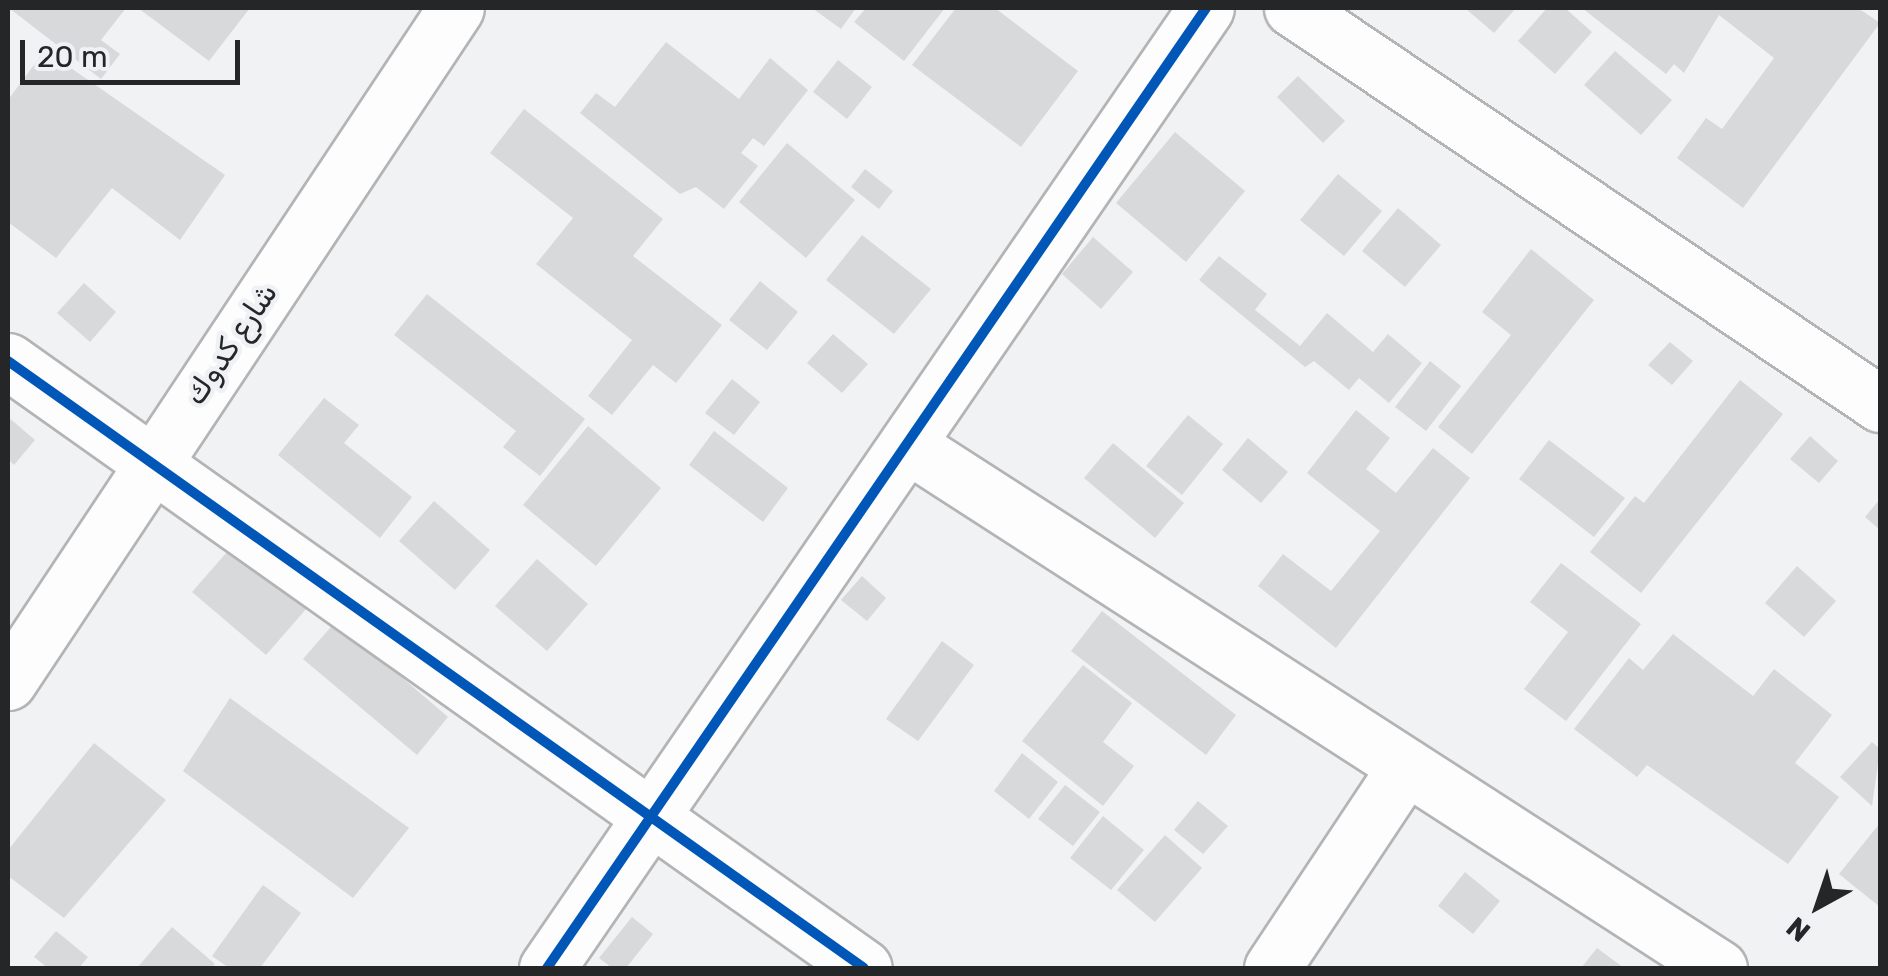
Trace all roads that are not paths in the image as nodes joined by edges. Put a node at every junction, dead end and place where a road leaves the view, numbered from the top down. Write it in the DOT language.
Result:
graph roads {
  1 [pos="456,8"];
  2 [pos="1206,8"];
  3 [pos="1292,8"];
  4 [pos="8,361"];
  5 [pos="1880,404"];
  6 [pos="908,445"];
  7 [pos="154,458"];
  8 [pos="8,682"];
  9 [pos="1406,766"];
  10 [pos="650,822"];
  11 [pos="547,968"];
  12 [pos="864,968"];
  13 [pos="1272,968"];
  14 [pos="1719,968"];
  1 -- 7 [label="street, شارع كدوك"];
  2 -- 6 [label="street"];
  3 -- 5 [label="street"];
  4 -- 7 [label="street"];
  6 -- 9 [label="street"];
  6 -- 10 [label="street"];
  7 -- 8 [label="street, شارع كدوك"];
  7 -- 10 [label="street"];
  9 -- 13 [label="street"];
  9 -- 14 [label="street"];
  10 -- 11 [label="street"];
  10 -- 12 [label="street"];
}
